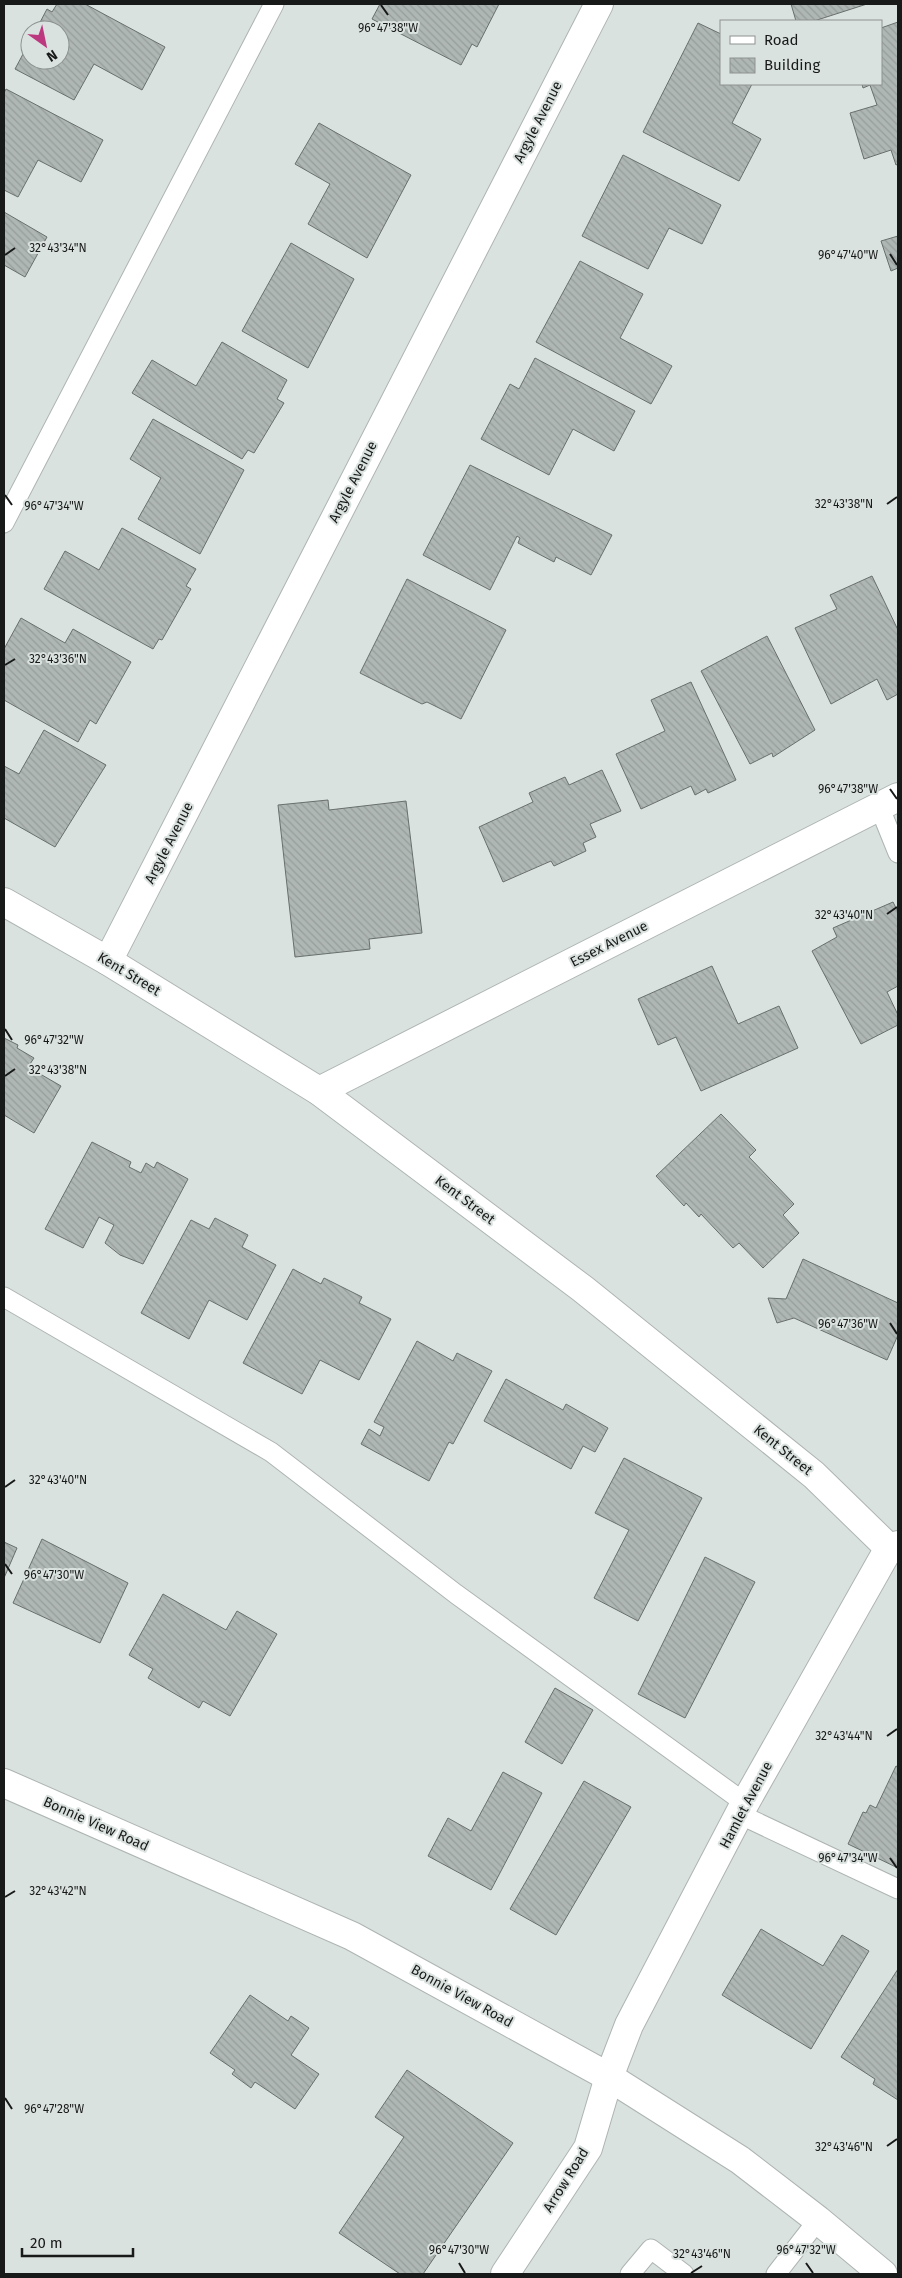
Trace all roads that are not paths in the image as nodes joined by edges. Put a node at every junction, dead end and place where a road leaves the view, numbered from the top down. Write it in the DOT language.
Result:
graph roads {
  1 [pos="274,4"];
  2 [pos="599,4"];
  3 [pos="4,524"];
  4 [pos="889,801"];
  5 [pos="898,853"];
  6 [pos="4,902"];
  7 [pos="108,961"];
  8 [pos="319,1091"];
  9 [pos="4,1297"];
  10 [pos="894,1546"];
  11 [pos="4,1783"];
  12 [pos="743,1809"];
  13 [pos="898,1890"];
  14 [pos="609,2077"];
  15 [pos="818,2220"];
  16 [pos="869,2270"];
  17 [pos="504,2274"];
  18 [pos="630,2274"];
  19 [pos="684,2274"];
  20 [pos="776,2274"];
  1 -- 3 [label="lane"];
  2 -- 7 [label="street, Argyle Avenue"];
  4 -- 5 [label="lane"];
  4 -- 8 [label="street, Essex Avenue"];
  6 -- 7 [label="street, Kent Street"];
  7 -- 8 [label="street, Kent Street"];
  8 -- 10 [label="street, Kent Street"];
  9 -- 12 [label="lane"];
  10 -- 12 [label="street, Hamlet Avenue"];
  11 -- 14 [label="street, Bonnie View Road"];
  12 -- 13 [label="lane"];
  12 -- 14 [label="street, Hamlet Avenue"];
  14 -- 15 [label="street, Bonnie View Road"];
  14 -- 17 [label="street, Arrow Road"];
  15 -- 16 [label="street, Bonnie View Road"];
  15 -- 20 [label="lane"];
  18 -- 19 [label="lane"];
}
